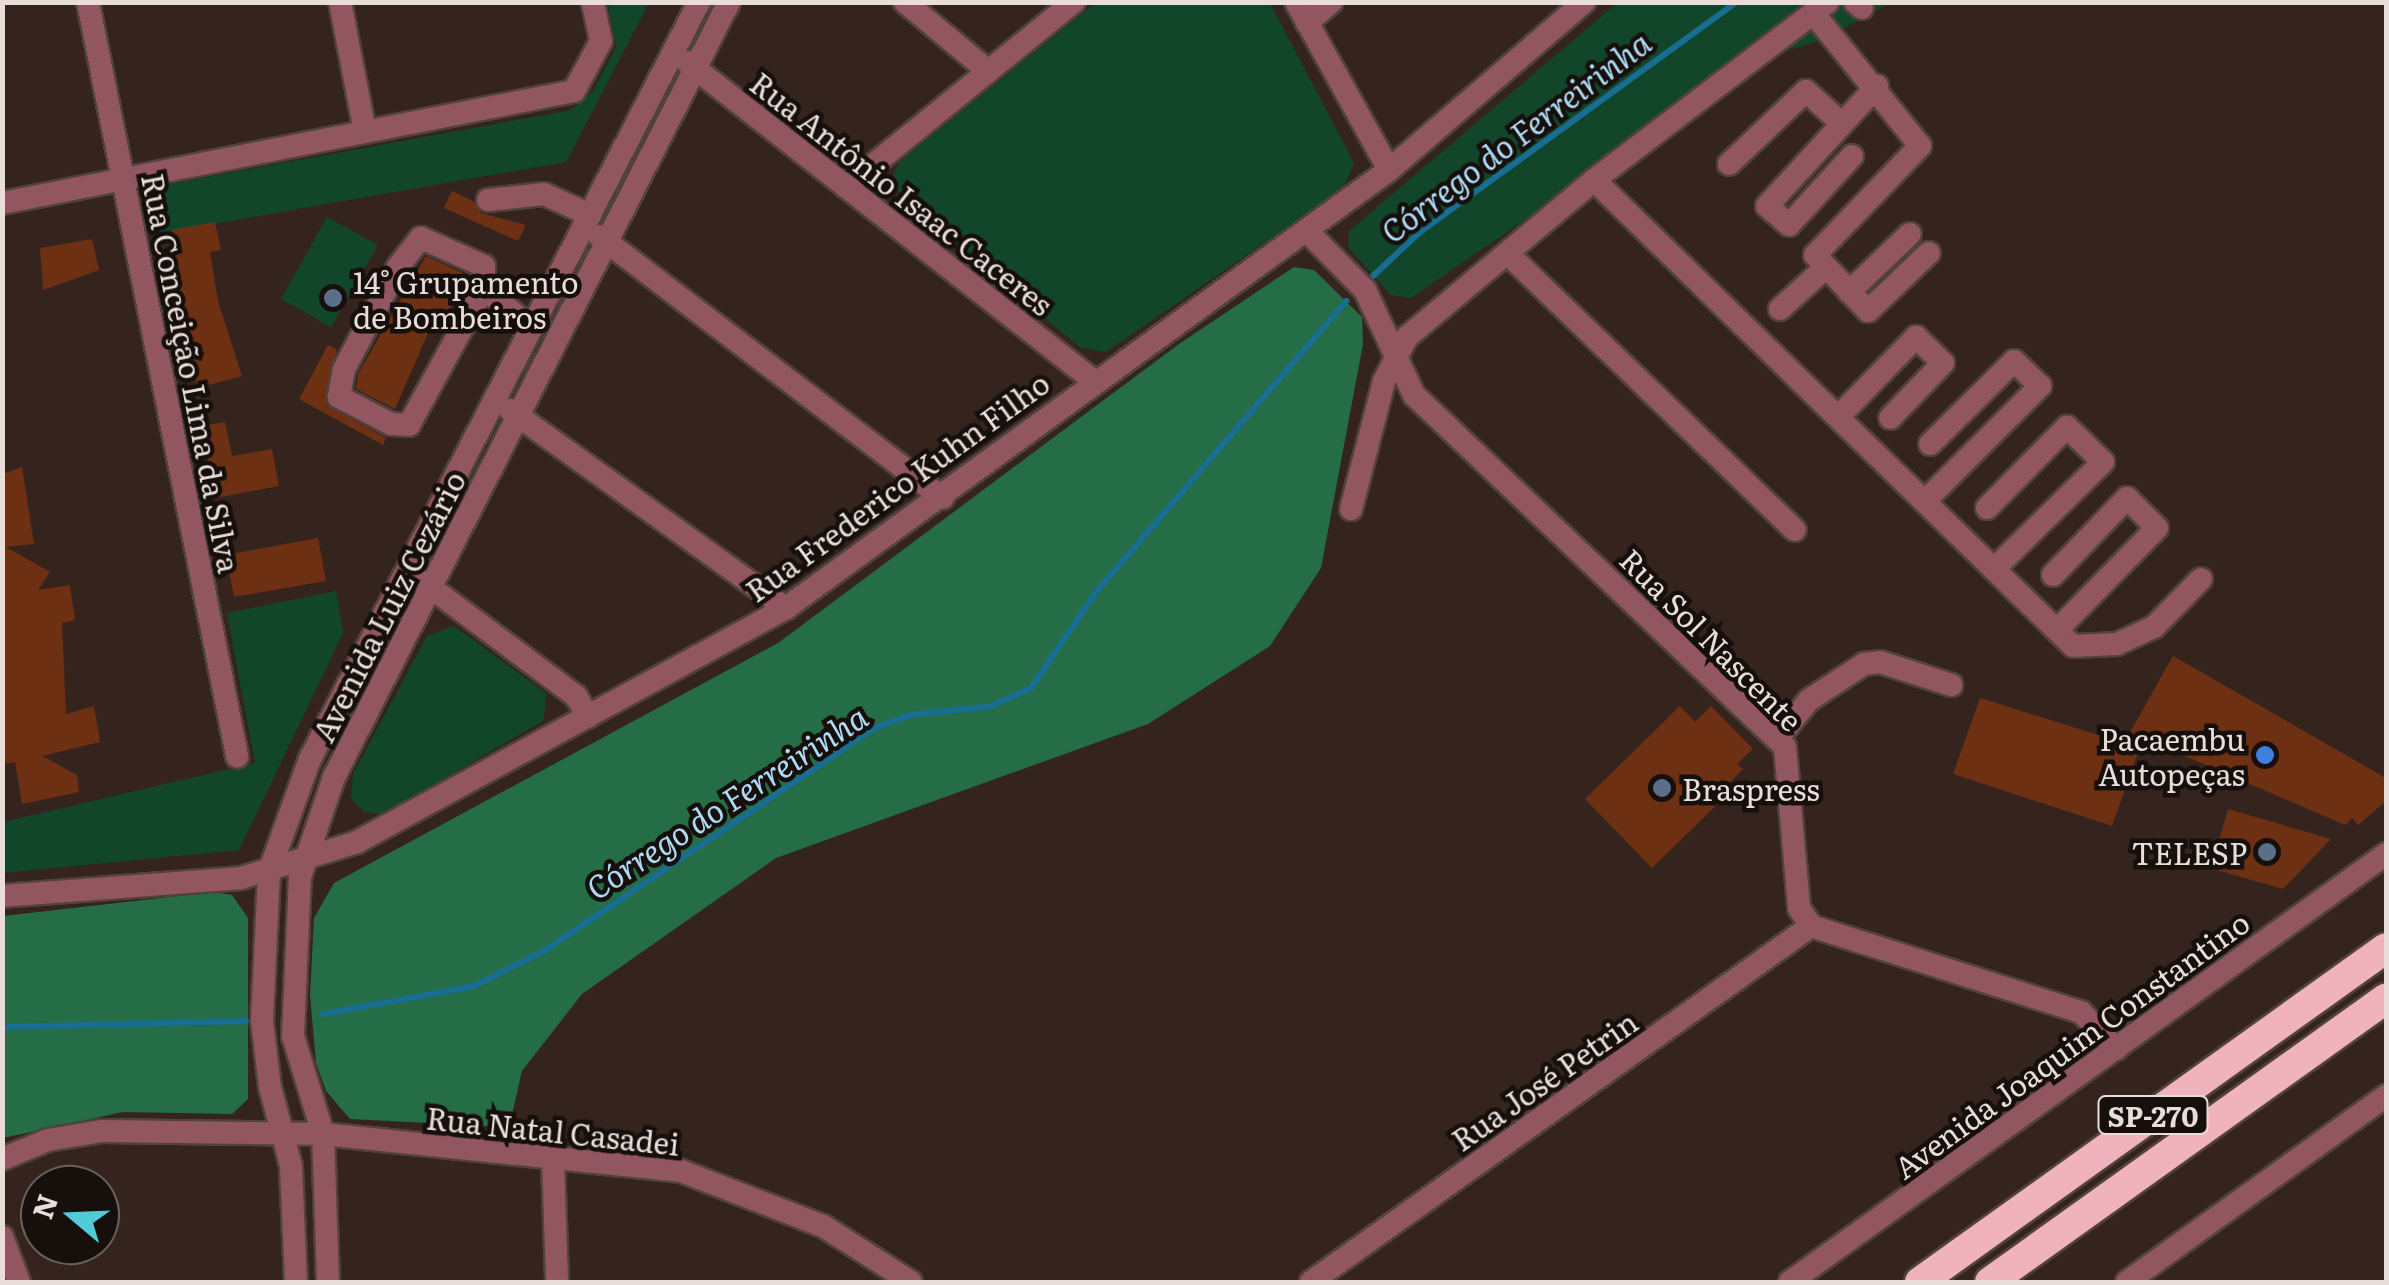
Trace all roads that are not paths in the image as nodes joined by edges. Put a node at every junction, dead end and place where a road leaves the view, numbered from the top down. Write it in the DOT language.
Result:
graph roads {
  1 [pos="88,2"];
  2 [pos="340,2"];
  3 [pos="593,2"];
  4 [pos="700,2"];
  5 [pos="729,2"];
  6 [pos="905,2"];
  7 [pos="1074,2"];
  8 [pos="1332,2"];
  9 [pos="1584,2"];
  10 [pos="1821,8"];
  11 [pos="1301,12"];
  12 [pos="674,52"];
  13 [pos="696,69"];
  14 [pos="988,72"];
  15 [pos="1877,86"];
  16 [pos="1841,123"];
  17 [pos="365,132"];
  18 [pos="1852,156"];
  19 [pos="1729,164"];
  20 [pos="1389,170"];
  21 [pos="123,180"];
  22 [pos="1594,180"];
  23 [pos="846,187"];
  24 [pos="488,200"];
  25 [pos="2,203"];
  26 [pos="587,220"];
  27 [pos="1306,231"];
  28 [pos="1910,234"];
  29 [pos="609,244"];
  30 [pos="1929,252"];
  31 [pos="1508,254"];
  32 [pos="1826,268"];
  33 [pos="484,288"];
  34 [pos="1849,292"];
  35 [pos="1780,309"];
  36 [pos="536,319"];
  37 [pos="568,325"];
  38 [pos="1394,359"];
  39 [pos="1094,381"];
  40 [pos="495,399"];
  41 [pos="520,417"];
  42 [pos="1838,417"];
  43 [pos="1890,418"];
  44 [pos="1930,444"];
  45 [pos="943,498"];
  46 [pos="1924,501"];
  47 [pos="1986,508"];
  48 [pos="1350,509"];
  49 [pos="1795,530"];
  50 [pos="1994,569"];
  51 [pos="407,570"];
  52 [pos="2053,575"];
  53 [pos="2201,579"];
  54 [pos="430,588"];
  55 [pos="786,608"];
  56 [pos="2057,630"];
  57 [pos="1952,686"];
  58 [pos="588,717"];
  59 [pos="1778,739"];
  60 [pos="237,756"];
  61 [pos="2386,854"];
  62 [pos="306,860"];
  63 [pos="269,872"];
  64 [pos="2,896"];
  65 [pos="1811,926"];
  66 [pos="2386,948"];
  67 [pos="2386,998"];
  68 [pos="2116,1048"];
  69 [pos="2386,1096"];
  70 [pos="323,1134"];
  71 [pos="283,1135"];
  72 [pos="2,1159"];
  73 [pos="552,1160"];
  74 [pos="2,1238"];
  75 [pos="19,1282"];
  76 [pos="296,1282"];
  77 [pos="328,1282"];
  78 [pos="557,1282"];
  79 [pos="911,1282"];
  80 [pos="1311,1282"];
  81 [pos="1790,1282"];
  82 [pos="1920,1282"];
  83 [pos="1990,1282"];
  84 [pos="2128,1282"];
  1 -- 21 [label="street, Rua Conceição Lima da Silva"];
  2 -- 17 [label="street"];
  3 -- 17 [label="street"];
  4 -- 12 [label="street, Avenida Luiz Cezário"];
  5 -- 13 [label="street, Avenida Luiz Cezário"];
  6 -- 14 [label="street"];
  7 -- 14 [label="street"];
  8 -- 11 [label="street"];
  9 -- 20 [label="street, Rua Frederico Kuhn Filho"];
  10 -- 15 [label="street"];
  10 -- 22 [label="street"];
  11 -- 20 [label="street"];
  12 -- 13 [label="street, Rua Antônio Isaac Caceres"];
  12 -- 26 [label="street, Avenida Luiz Cezário"];
  13 -- 23 [label="street, Rua Antônio Isaac Caceres"];
  13 -- 29 [label="street, Avenida Luiz Cezário"];
  14 -- 23 [label="street"];
  15 -- 16 [label="street"];
  15 -- 32 [label="street"];
  16 -- 18 [label="street"];
  16 -- 19 [label="street"];
  17 -- 21 [label="street"];
  20 -- 27 [label="street, Rua Frederico Kuhn Filho"];
  21 -- 25 [label="street"];
  21 -- 60 [label="street, Rua Conceição Lima da Silva"];
  22 -- 31 [label="street"];
  22 -- 42 [label="street"];
  23 -- 39 [label="street, Rua Antônio Isaac Caceres"];
  24 -- 26 [label="street"];
  26 -- 29 [label="street"];
  26 -- 36 [label="street, Avenida Luiz Cezário"];
  27 -- 38 [label="street, Rua Sol Nascente"];
  27 -- 39 [label="street, Rua Frederico Kuhn Filho"];
  28 -- 34 [label="street"];
  29 -- 37 [label="street, Avenida Luiz Cezário"];
  29 -- 45 [label="street"];
  30 -- 34 [label="street"];
  31 -- 38 [label="street"];
  31 -- 49 [label="street"];
  32 -- 34 [label="street"];
  32 -- 35 [label="street"];
  33 -- 33 [label="street"];
  33 -- 36 [label="street"];
  36 -- 37 [label="street"];
  36 -- 40 [label="street, Avenida Luiz Cezário"];
  37 -- 41 [label="street, Avenida Luiz Cezário"];
  38 -- 48 [label="street"];
  38 -- 59 [label="street, Rua Sol Nascente"];
  39 -- 45 [label="street, Rua Frederico Kuhn Filho"];
  40 -- 41 [label="street"];
  40 -- 51 [label="street, Avenida Luiz Cezário"];
  41 -- 54 [label="street, Avenida Luiz Cezário"];
  41 -- 55 [label="street"];
  42 -- 43 [label="street"];
  42 -- 46 [label="street"];
  44 -- 46 [label="street"];
  45 -- 55 [label="street, Rua Frederico Kuhn Filho"];
  46 -- 50 [label="street"];
  47 -- 50 [label="street"];
  50 -- 56 [label="street"];
  51 -- 54 [label="street"];
  51 -- 63 [label="street, Avenida Luiz Cezário"];
  52 -- 56 [label="street"];
  53 -- 56 [label="street"];
  54 -- 58 [label="street"];
  54 -- 62 [label="street, Avenida Luiz Cezário"];
  55 -- 58 [label="street, Rua Frederico Kuhn Filho"];
  57 -- 59 [label="street"];
  58 -- 62 [label="street, Rua Frederico Kuhn Filho"];
  59 -- 65 [label="street, Rua Sol Nascente"];
  61 -- 68 [label="street, Avenida Joaquim Constantino"];
  62 -- 63 [label="street, Rua Frederico Kuhn Filho"];
  62 -- 70 [label="street, Avenida Luiz Cezário"];
  63 -- 64 [label="street, Rua Frederico Kuhn Filho"];
  63 -- 71 [label="street, Avenida Luiz Cezário"];
  65 -- 68 [label="street"];
  65 -- 80 [label="street, Rua José Petrin"];
  66 -- 82 [label="highway, SP-270"];
  67 -- 83 [label="highway, SP-270"];
  68 -- 81 [label="street, Avenida Joaquim Constantino"];
  69 -- 84 [label="street"];
  70 -- 71 [label="street, Rua Natal Casadei"];
  70 -- 73 [label="street, Rua Natal Casadei"];
  70 -- 77 [label="street, Avenida Luiz Cezário"];
  71 -- 72 [label="street, Rua Natal Casadei"];
  71 -- 76 [label="street, Avenida Luiz Cezário"];
  73 -- 78 [label="street"];
  73 -- 79 [label="street, Rua Natal Casadei"];
  74 -- 75 [label="street"];
}
